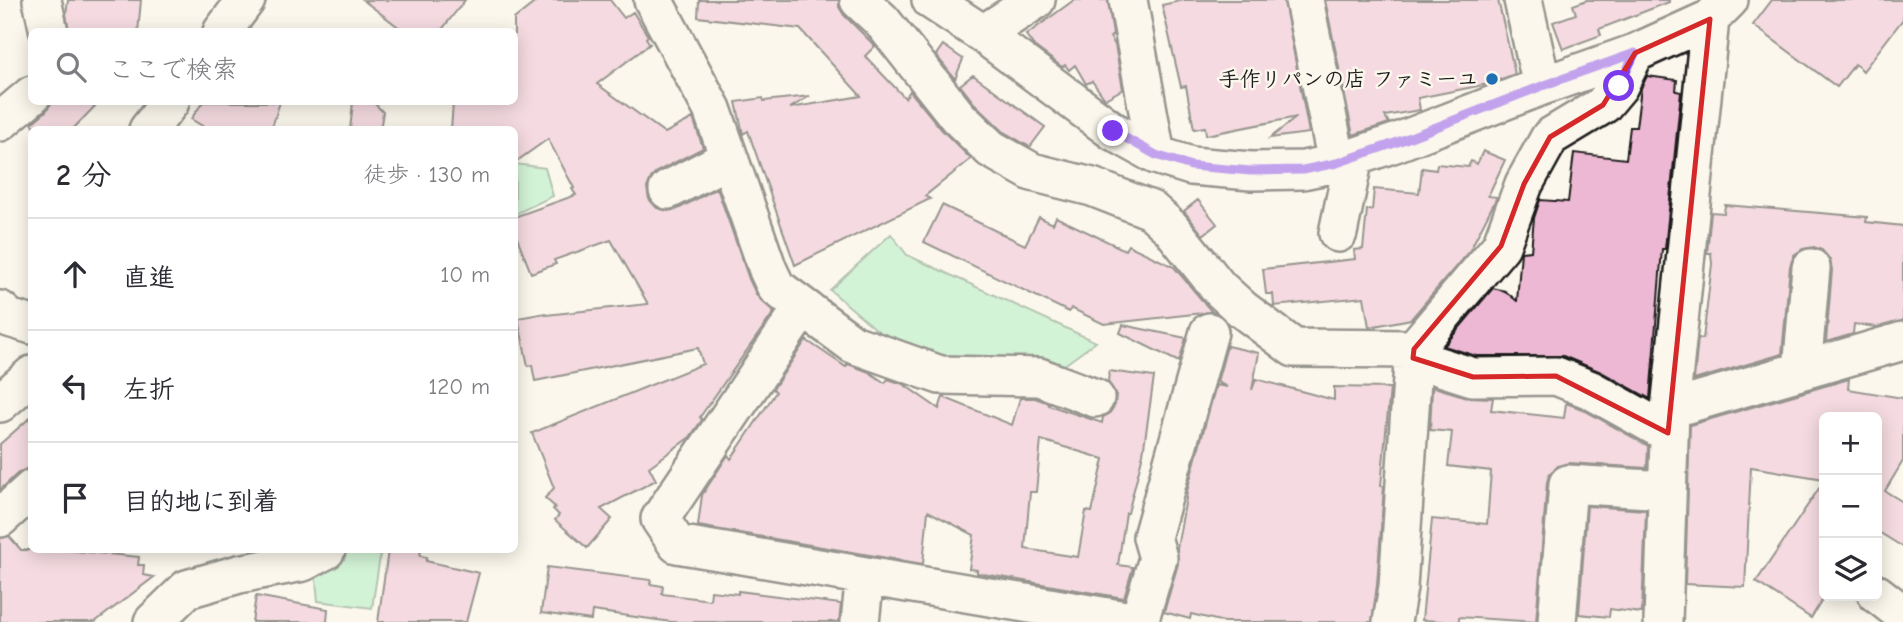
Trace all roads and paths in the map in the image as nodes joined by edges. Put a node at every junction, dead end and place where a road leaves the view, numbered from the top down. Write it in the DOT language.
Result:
graph roads {
  1 [pos="41,0"];
  2 [pos="246,0"];
  3 [pos="653,0"];
  4 [pos="859,0"];
  5 [pos="930,0"];
  6 [pos="1036,0"];
  7 [pos="1128,0"];
  8 [pos="1304,0"];
  9 [pos="1523,0"];
  10 [pos="1719,9"];
  11 [pos="48,28"];
  12 [pos="225,28"];
  13 [pos="983,34"];
  14 [pos="1635,53"];
  15 [pos="1542,86"];
  16 [pos="28,98"];
  17 [pos="168,105"];
  18 [pos="0,122"];
  19 [pos="151,126"];
  20 [pos="1156,155"];
  21 [pos="729,158"];
  22 [pos="1346,160"];
  23 [pos="668,190"];
  24 [pos="1338,233"];
  25 [pos="1811,268"];
  26 [pos="803,307"];
  27 [pos="0,310"];
  28 [pos="28,324"];
  29 [pos="1209,332"];
  30 [pos="1903,341"];
  31 [pos="1414,353"];
  32 [pos="1801,370"];
  33 [pos="28,378"];
  34 [pos="1096,398"];
  35 [pos="0,403"];
  36 [pos="1669,421"];
  37 [pos="1666,490"];
  38 [pos="28,493"];
  39 [pos="0,518"];
  40 [pos="320,553"];
  41 [pos="864,576"];
  42 [pos="153,622"];
  43 [pos="860,622"];
  44 [pos="1138,622"];
  45 [pos="1392,622"];
  46 [pos="1557,622"];
  47 [pos="1663,622"];
  1 -- 11 [label="street"];
  2 -- 12 [label="street"];
  3 -- 21 [label="street"];
  4 -- 31 [label="street"];
  5 -- 13 [label="street"];
  6 -- 13 [label="street"];
  7 -- 20 [label="street"];
  8 -- 22 [label="street"];
  9 -- 15 [label="street"];
  10 -- 14 [label="street"];
  10 -- 36 [label="street"];
  13 -- 20 [label="street"];
  14 -- 15 [label="street"];
  14 -- 31 [label="street"];
  15 -- 22 [label="street"];
  16 -- 18 [label="street"];
  17 -- 19 [label="street"];
  20 -- 22 [label="street"];
  21 -- 23 [label="street"];
  21 -- 26 [label="street"];
  22 -- 24 [label="street"];
  25 -- 32 [label="street"];
  26 -- 34 [label="street"];
  26 -- 41 [label="street"];
  27 -- 28 [label="street"];
  29 -- 44 [label="street"];
  30 -- 32 [label="street"];
  31 -- 36 [label="street"];
  31 -- 45 [label="street"];
  32 -- 36 [label="street"];
  33 -- 35 [label="street"];
  36 -- 37 [label="street"];
  37 -- 46 [label="street"];
  37 -- 47 [label="street"];
  38 -- 39 [label="street"];
  40 -- 42 [label="street"];
  41 -- 43 [label="street"];
  41 -- 44 [label="street"];
}
